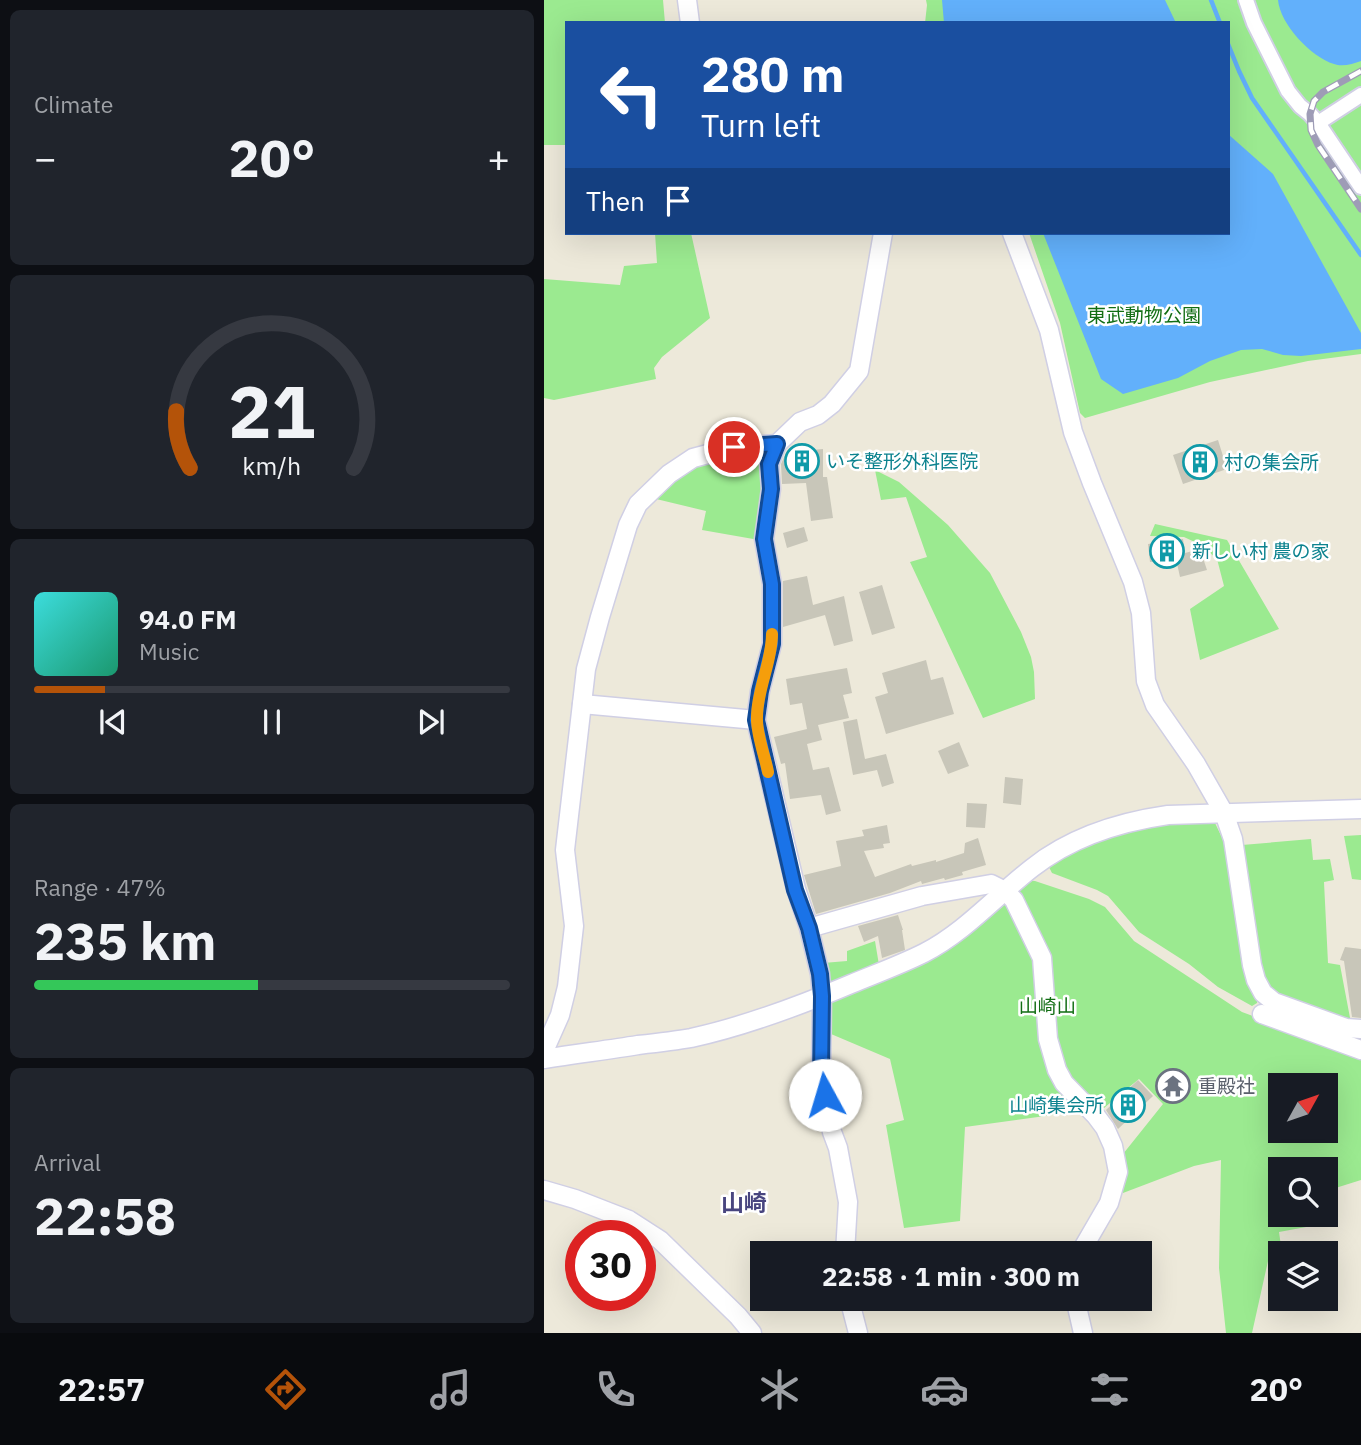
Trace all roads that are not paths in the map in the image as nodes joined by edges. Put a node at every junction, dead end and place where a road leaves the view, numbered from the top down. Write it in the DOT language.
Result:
graph roads {
  1 [pos="688,0"];
  2 [pos="1246,0"];
  3 [pos="690,21"];
  4 [pos="1361,95"];
  5 [pos="1318,123"];
  6 [pos="1361,187"];
  7 [pos="884,235"];
  8 [pos="1013,235"];
  9 [pos="777,444"];
  10 [pos="582,704"];
  11 [pos="756,720"];
  12 [pos="1361,809"];
  13 [pos="1224,813"];
  14 [pos="1005,891"];
  15 [pos="809,928"];
  16 [pos="822,996"];
  17 [pos="1262,1014"];
  18 [pos="1361,1029"];
  19 [pos="1361,1050"];
  20 [pos="544,1051"];
  21 [pos="544,1059"];
  22 [pos="544,1190"];
  23 [pos="846,1241"];
  24 [pos="1087,1241"];
  25 [pos="852,1311"];
  26 [pos="1078,1311"];
  27 [pos="752,1333"];
  28 [pos="858,1333"];
  29 [pos="1083,1333"];
  1 -- 3 [label="street"];
  2 -- 5 [label="street"];
  4 -- 5 [label="street"];
  5 -- 6 [label="street"];
  7 -- 9 [label="street"];
  8 -- 13 [label="street"];
  9 -- 10 [label="street"];
  9 -- 11 [label="street"];
  10 -- 11 [label="street"];
  10 -- 20 [label="street"];
  11 -- 15 [label="street"];
  12 -- 13 [label="street"];
  13 -- 14 [label="street"];
  13 -- 18 [label="street"];
  14 -- 15 [label="street"];
  14 -- 16 [label="street"];
  14 -- 24 [label="street"];
  15 -- 16 [label="street"];
  16 -- 21 [label="street"];
  16 -- 23 [label="street"];
  17 -- 19 [label="street"];
  22 -- 27 [label="street"];
  25 -- 28 [label="street"];
  26 -- 29 [label="street"];
}
